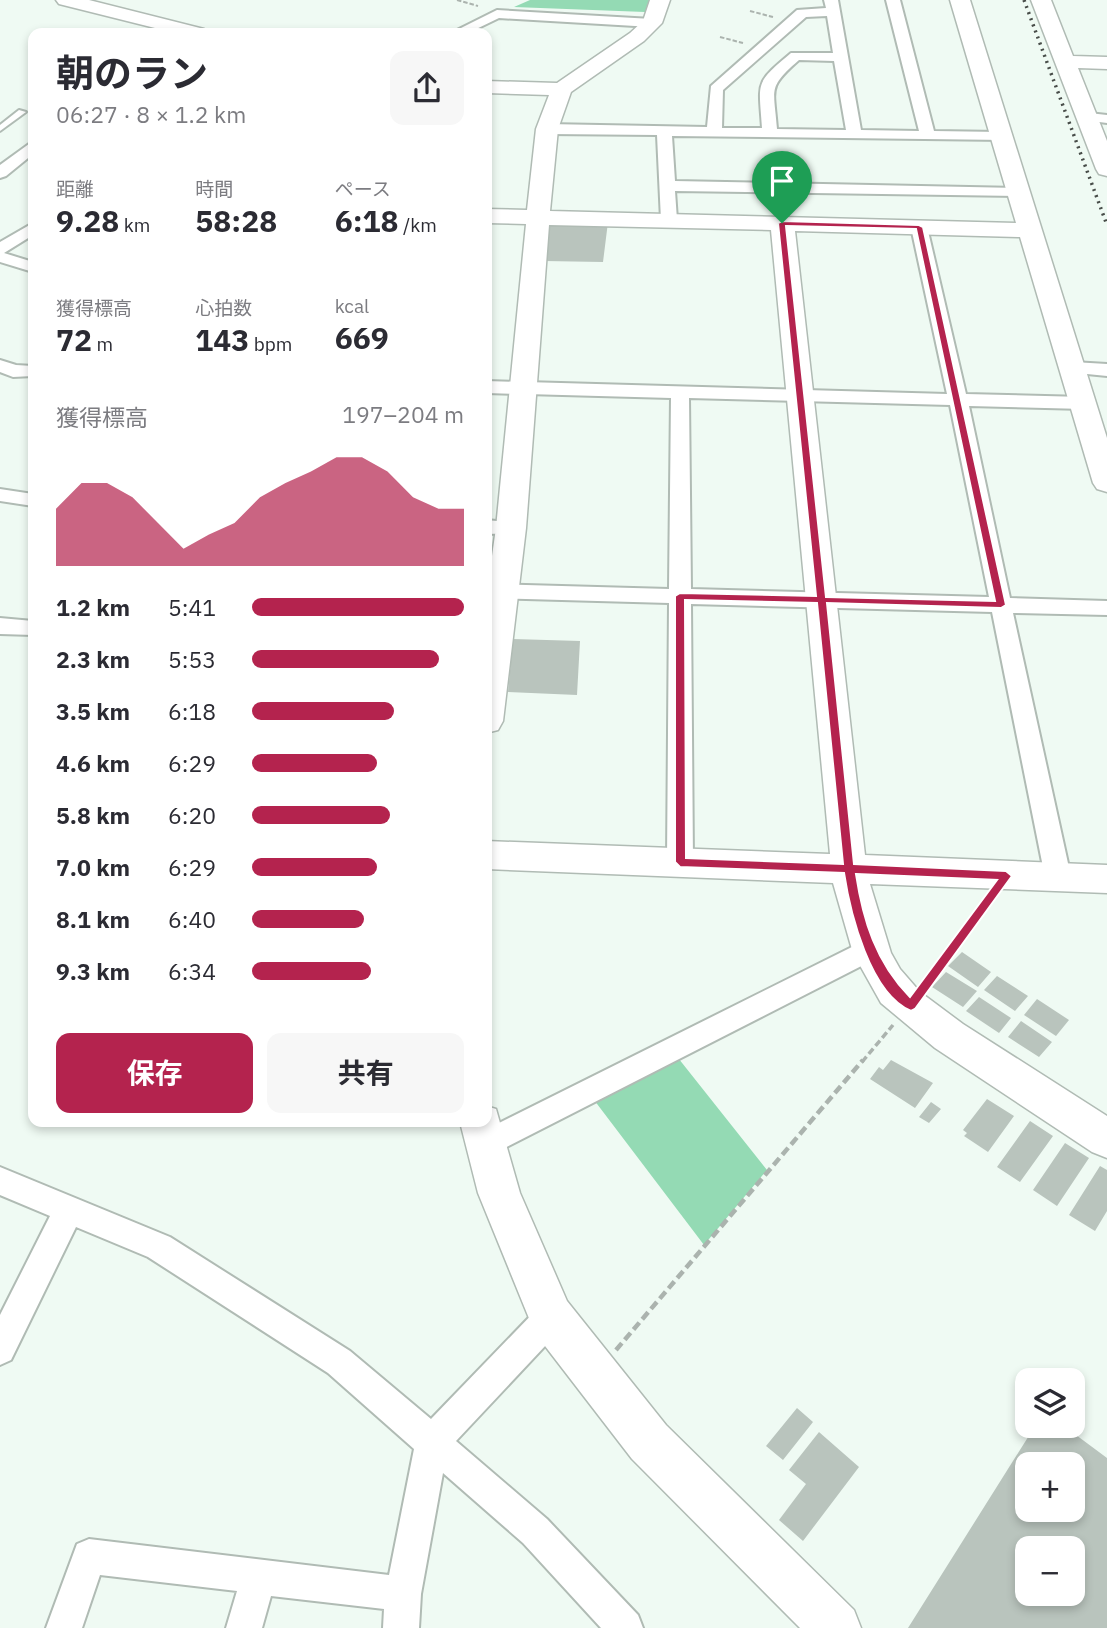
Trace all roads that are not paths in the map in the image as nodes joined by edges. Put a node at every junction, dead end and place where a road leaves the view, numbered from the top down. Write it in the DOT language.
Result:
graph roads {
  1 [pos="66,0"];
  2 [pos="893,0"];
  3 [pos="960,0"];
  4 [pos="1041,0"];
  5 [pos="101,4"];
  6 [pos="832,6"];
  7 [pos="656,11"];
  8 [pos="180,28"];
  9 [pos="468,28"];
  10 [pos="841,57"];
  11 [pos="1066,62"];
  12 [pos="1107,63"];
  13 [pos="492,88"];
  14 [pos="562,89"];
  15 [pos="22,113"];
  16 [pos="1098,118"];
  17 [pos="0,129"];
  18 [pos="547,129"];
  19 [pos="664,131"];
  20 [pos="714,132"];
  21 [pos="769,133"];
  22 [pos="853,135"];
  23 [pos="928,136"];
  24 [pos="1000,137"];
  25 [pos="28,150"];
  26 [pos="1107,167"];
  27 [pos="0,173"];
  28 [pos="667,186"];
  29 [pos="1020,193"];
  30 [pos="492,216"];
  31 [pos="538,217"];
  32 [pos="669,220"];
  33 [pos="782,223"];
  34 [pos="919,227"];
  35 [pos="1031,230"];
  36 [pos="28,231"];
  37 [pos="0,249"];
  38 [pos="0,257"];
  39 [pos="28,265"];
  40 [pos="1073,368"];
  41 [pos="1107,370"];
  42 [pos="28,371"];
  43 [pos="4,373"];
  44 [pos="492,387"];
  45 [pos="524,388"];
  46 [pos="680,392"];
  47 [pos="800,396"];
  48 [pos="958,400"];
  49 [pos="1084,403"];
  50 [pos="1107,483"];
  51 [pos="2,498"];
  52 [pos="28,499"];
  53 [pos="499,527"];
  54 [pos="495,591"];
  55 [pos="680,596"];
  56 [pos="821,600"];
  57 [pos="1001,605"];
  58 [pos="1107,608"];
  59 [pos="0,626"];
  60 [pos="28,628"];
  61 [pos="492,632"];
  62 [pos="492,855"];
  63 [pos="680,862"];
  64 [pos="849,869"];
  65 [pos="1058,877"];
  66 [pos="1107,879"];
  67 [pos="870,949"];
  68 [pos="483,1133"];
  69 [pos="1107,1139"];
  70 [pos="0,1181"];
  71 [pos="68,1211"];
  72 [pos="551,1317"];
  73 [pos="0,1349"];
  74 [pos="432,1442"];
  75 [pos="259,1577"];
  76 [pos="403,1594"];
  77 [pos="64,1628"];
  78 [pos="244,1628"];
  79 [pos="401,1628"];
  80 [pos="625,1628"];
  81 [pos="836,1628"];
  1 -- 5 [label="street"];
  2 -- 23 [label="street"];
  3 -- 24 [label="street"];
  4 -- 11 [label="street"];
  5 -- 8 [label="street"];
  6 -- 10 [label="street"];
  6 -- 20 [label="street"];
  7 -- 9 [label="street"];
  7 -- 14 [label="street"];
  10 -- 21 [label="street"];
  10 -- 22 [label="street"];
  11 -- 12 [label="street"];
  11 -- 16 [label="street"];
  13 -- 14 [label="street"];
  14 -- 18 [label="street"];
  15 -- 17 [label="lane"];
  16 -- 26 [label="street"];
  18 -- 19 [label="street"];
  18 -- 31 [label="street"];
  19 -- 20 [label="street"];
  19 -- 28 [label="street"];
  20 -- 21 [label="street"];
  21 -- 22 [label="street"];
  22 -- 23 [label="street"];
  23 -- 24 [label="street"];
  24 -- 29 [label="street"];
  25 -- 27 [label="street"];
  28 -- 29 [label="street"];
  28 -- 32 [label="street"];
  29 -- 35 [label="street"];
  30 -- 31 [label="street"];
  31 -- 32 [label="street"];
  31 -- 45 [label="street"];
  32 -- 33 [label="street"];
  33 -- 34 [label="street"];
  33 -- 47 [label="street"];
  34 -- 35 [label="street"];
  34 -- 48 [label="street"];
  35 -- 40 [label="street"];
  36 -- 37 [label="street"];
  38 -- 39 [label="street"];
  40 -- 41 [label="street"];
  40 -- 49 [label="street"];
  42 -- 43 [label="street"];
  44 -- 45 [label="street"];
  45 -- 46 [label="street"];
  45 -- 53 [label="street"];
  46 -- 47 [label="street"];
  46 -- 55 [label="street"];
  47 -- 48 [label="street"];
  47 -- 56 [label="street"];
  48 -- 49 [label="street"];
  48 -- 57 [label="street"];
  49 -- 50 [label="street"];
  51 -- 52 [label="street"];
  53 -- 54 [label="street"];
  54 -- 55 [label="street"];
  54 -- 61 [label="street"];
  55 -- 56 [label="street"];
  55 -- 63 [label="street"];
  56 -- 57 [label="street"];
  56 -- 64 [label="street"];
  57 -- 58 [label="street"];
  57 -- 65 [label="street"];
  59 -- 60 [label="street"];
  62 -- 63 [label="street"];
  63 -- 64 [label="street"];
  64 -- 65 [label="street"];
  64 -- 67 [label="street"];
  65 -- 66 [label="street"];
  67 -- 68 [label="street"];
  67 -- 69 [label="street"];
  68 -- 72 [label="street"];
  70 -- 71 [label="street"];
  71 -- 73 [label="street"];
  71 -- 74 [label="street"];
  72 -- 74 [label="street"];
  72 -- 81 [label="street"];
  74 -- 76 [label="street"];
  74 -- 80 [label="street"];
  75 -- 76 [label="street"];
  75 -- 77 [label="street"];
  75 -- 78 [label="street"];
  76 -- 79 [label="street"];
}
